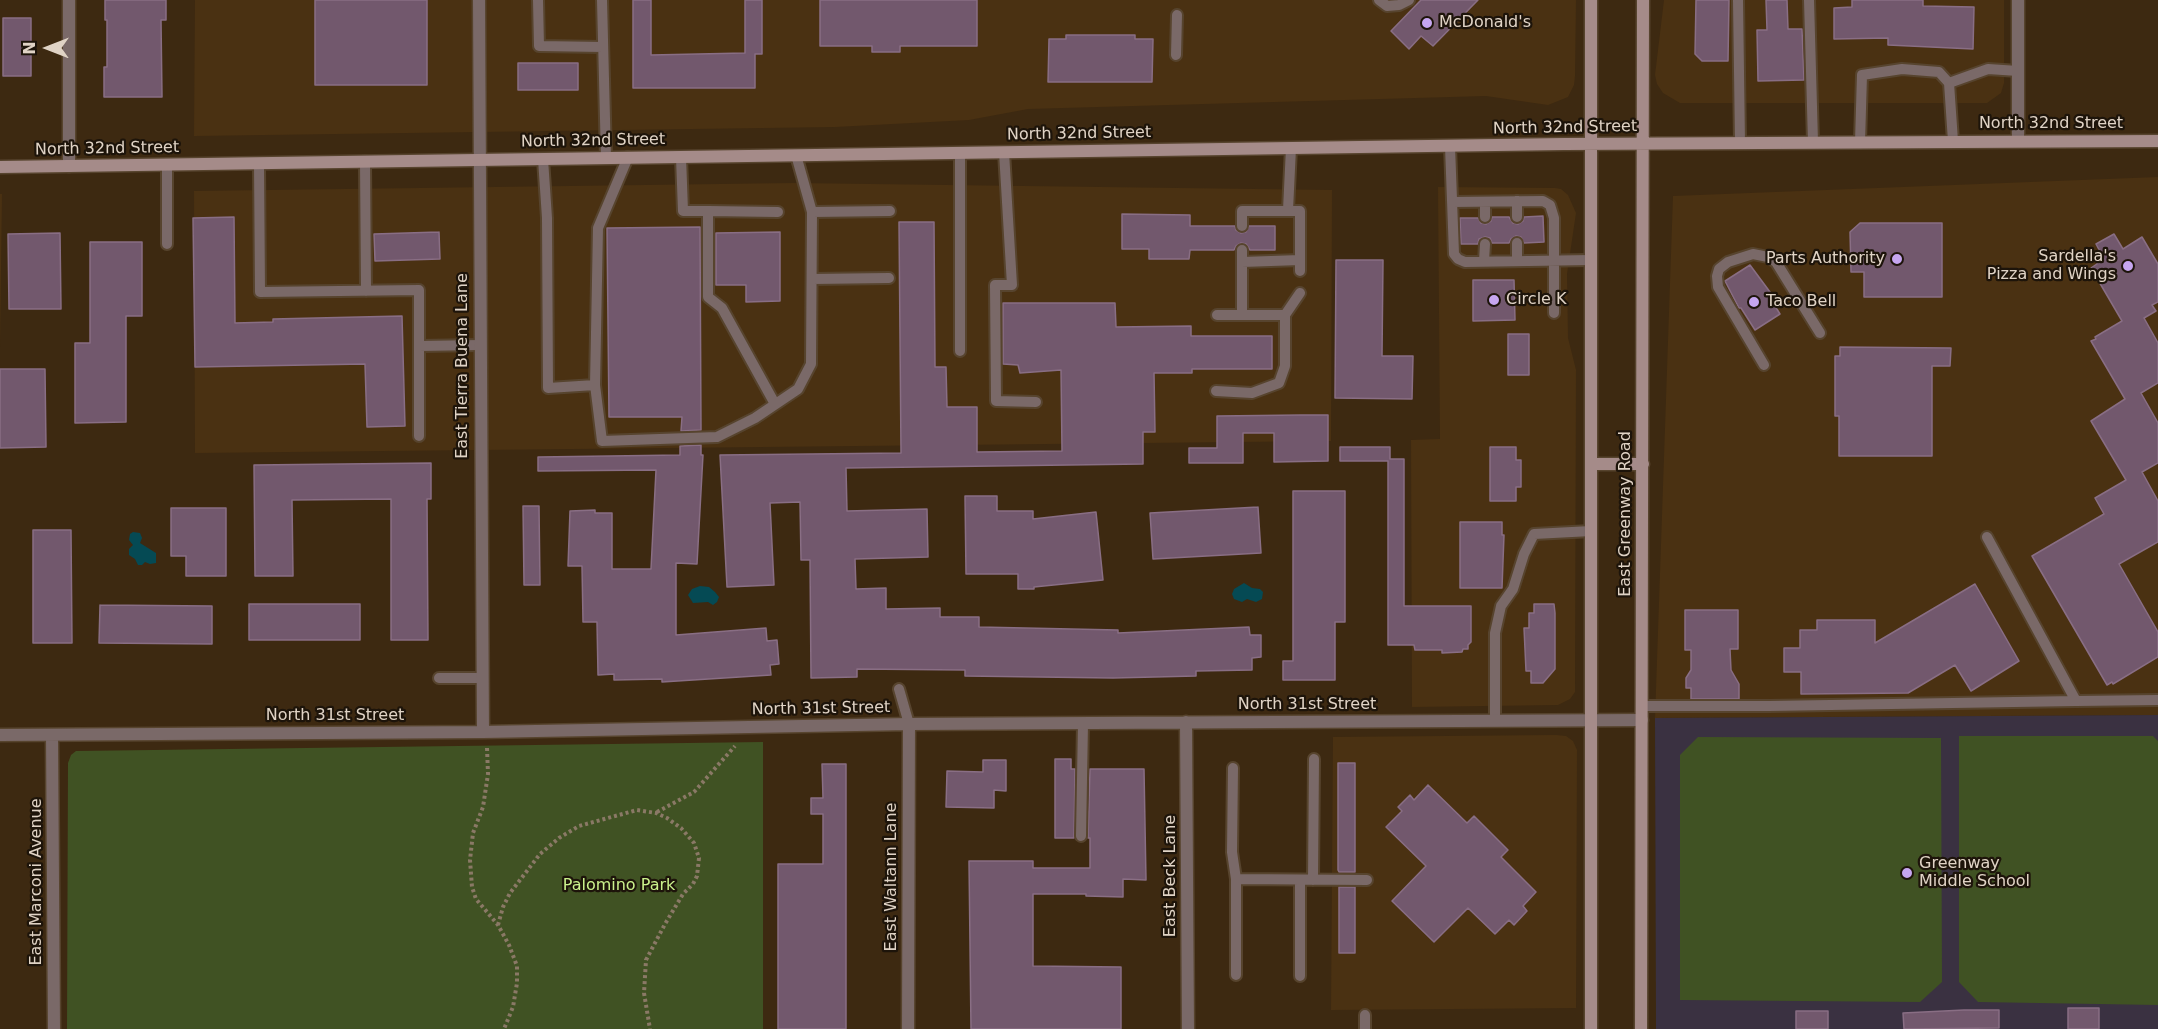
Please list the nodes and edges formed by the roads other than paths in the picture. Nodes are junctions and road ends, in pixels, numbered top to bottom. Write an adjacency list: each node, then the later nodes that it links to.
1 (69, 0): 38 (street)
2 (479, 0): 34 (street, East Tierra Buena Lane)
3 (538, 0): 13 (lane)
4 (602, 0): 13 (lane)
5 (1379, 0): 6 (lane)
6 (1409, 0)
7 (1591, 0): 24 (main road)
8 (1643, 0): 22 (main road, East Greenway Road)
9 (1738, 0): 23 (lane)
10 (1809, 0): 20 (lane)
11 (2018, 0): 15 (street)
12 (1177, 15): 14 (lane)
13 (603, 47): 32 (lane)
14 (1176, 56)
15 (2018, 71): 16 (lane); 18 (street)
16 (1949, 83): 17 (lane); 21 (lane)
17 (1953, 141): 18 (main road, North 32nd Street); 21 (main road, North 32nd Street)
18 (2018, 141): 19 (main road, North 32nd Street)
19 (2158, 141)
20 (1813, 142): 21 (main road, North 32nd Street); 23 (main road, North 32nd Street)
21 (1860, 142)
22 (1642, 143): 23 (main road, North 32nd Street); 24 (main road, North 32nd Street); 79 (main road, East Greenway Road)
23 (1740, 143)
24 (1591, 144): 25 (main road, North 32nd Street); 56 (main road)
25 (1450, 146): 26 (main road, North 32nd Street); 41 (lane)
26 (1291, 148): 27 (main road, North 32nd Street); 43 (lane)
27 (1004, 152): 28 (main road, North 32nd Street); 75 (lane)
28 (960, 153): 29 (main road, North 32nd Street); 71 (lane)
29 (796, 155): 31 (main road, North 32nd Street); 47 (lane)
30 (628, 157): 31 (main road, North 32nd Street); 32 (main road, North 32nd Street); 73 (lane)
31 (681, 157): 44 (lane)
32 (606, 158): 33 (main road, North 32nd Street)
33 (543, 159): 34 (main road, North 32nd Street); 73 (lane)
34 (479, 160): 35 (main road, North 32nd Street); 69 (street, East Tierra Buena Lane)
35 (364, 161): 36 (main road, North 32nd Street); 62 (lane)
36 (259, 163): 37 (main road, North 32nd Street); 62 (lane)
37 (167, 164): 38 (main road, North 32nd Street); 51 (lane)
38 (69, 166): 39 (main road, North 32nd Street)
39 (0, 167)
40 (1516, 201): 42 (lane); 49 (lane); 55 (lane)
41 (1452, 202): 42 (lane); 57 (lane)
42 (1485, 202): 48 (lane)
43 (1288, 210): 50 (lane); 59 (lane)
44 (708, 211): 46 (lane); 76 (lane)
45 (890, 211): 47 (lane)
46 (778, 212)
47 (812, 212): 61 (lane)
48 (1485, 217)
49 (1517, 217)
50 (1242, 226)
51 (167, 243)
52 (1517, 243): 58 (lane)
53 (1485, 244): 57 (lane)
54 (1242, 250): 59 (lane)
55 (1553, 260): 56 (lane); 58 (lane); 64 (lane)
56 (1591, 260): 78 (main road)
57 (1484, 261): 58 (lane)
58 (1517, 261)
59 (1242, 262): 66 (lane)
60 (889, 278): 61 (lane)
61 (812, 279): 76 (lane)
62 (366, 291): 70 (lane)
63 (1300, 293): 67 (lane)
64 (1554, 313)
65 (1217, 315): 66 (lane)
66 (1242, 315): 67 (lane)
67 (1284, 315): 74 (lane)
68 (1820, 333): 72 (lane)
69 (480, 345): 70 (lane); 83 (street, East Tierra Buena Lane)
70 (419, 346): 77 (lane)
71 (960, 351)
72 (1764, 365)
73 (595, 385): 76 (lane)
74 (1216, 391)
75 (1036, 402)
76 (775, 404)
77 (419, 436)
78 (1591, 464): 79 (main road); 80 (main road)
79 (1642, 464): 87 (main road, East Greenway Road)
80 (1591, 531): 88 (lane); 89 (main road)
81 (1987, 537): 86 (lane)
82 (439, 678): 83 (lane)
83 (482, 678): 94 (street, East Tierra Buena Lane)
84 (899, 689): 93 (lane)
85 (2158, 700): 86 (lane)
86 (2076, 701): 87 (lane)
87 (1642, 706): 90 (main road, East Greenway Road)
88 (1496, 720): 89 (street, North 31st Street); 91 (street, North 31st Street)
89 (1592, 720): 90 (street, North 31st Street); 111 (main road)
90 (1642, 720): 112 (main road, East Greenway Road)
91 (1186, 722): 92 (street, North 31st Street); 109 (street, East Beck Lane)
92 (1083, 723): 93 (street, North 31st Street); 99 (lane)
93 (909, 724): 94 (street, North 31st Street); 108 (street, East Waltann Lane)
94 (483, 732): 96 (street, North 31st Street)
95 (0, 735): 96 (street, North 31st Street)
96 (52, 735): 107 (street, East Marconi Avenue)
97 (1314, 759): 102 (lane)
98 (1233, 768): 100 (lane)
99 (1082, 836)
100 (1236, 879): 101 (lane); 104 (lane)
101 (1300, 880): 102 (lane); 105 (lane)
102 (1313, 880): 103 (lane)
103 (1367, 880)
104 (1236, 975)
105 (1300, 976)
106 (1365, 1015): 110 (lane)
107 (54, 1029)
108 (908, 1029)
109 (1188, 1029)
110 (1365, 1029)
111 (1591, 1029)
112 (1641, 1029)

